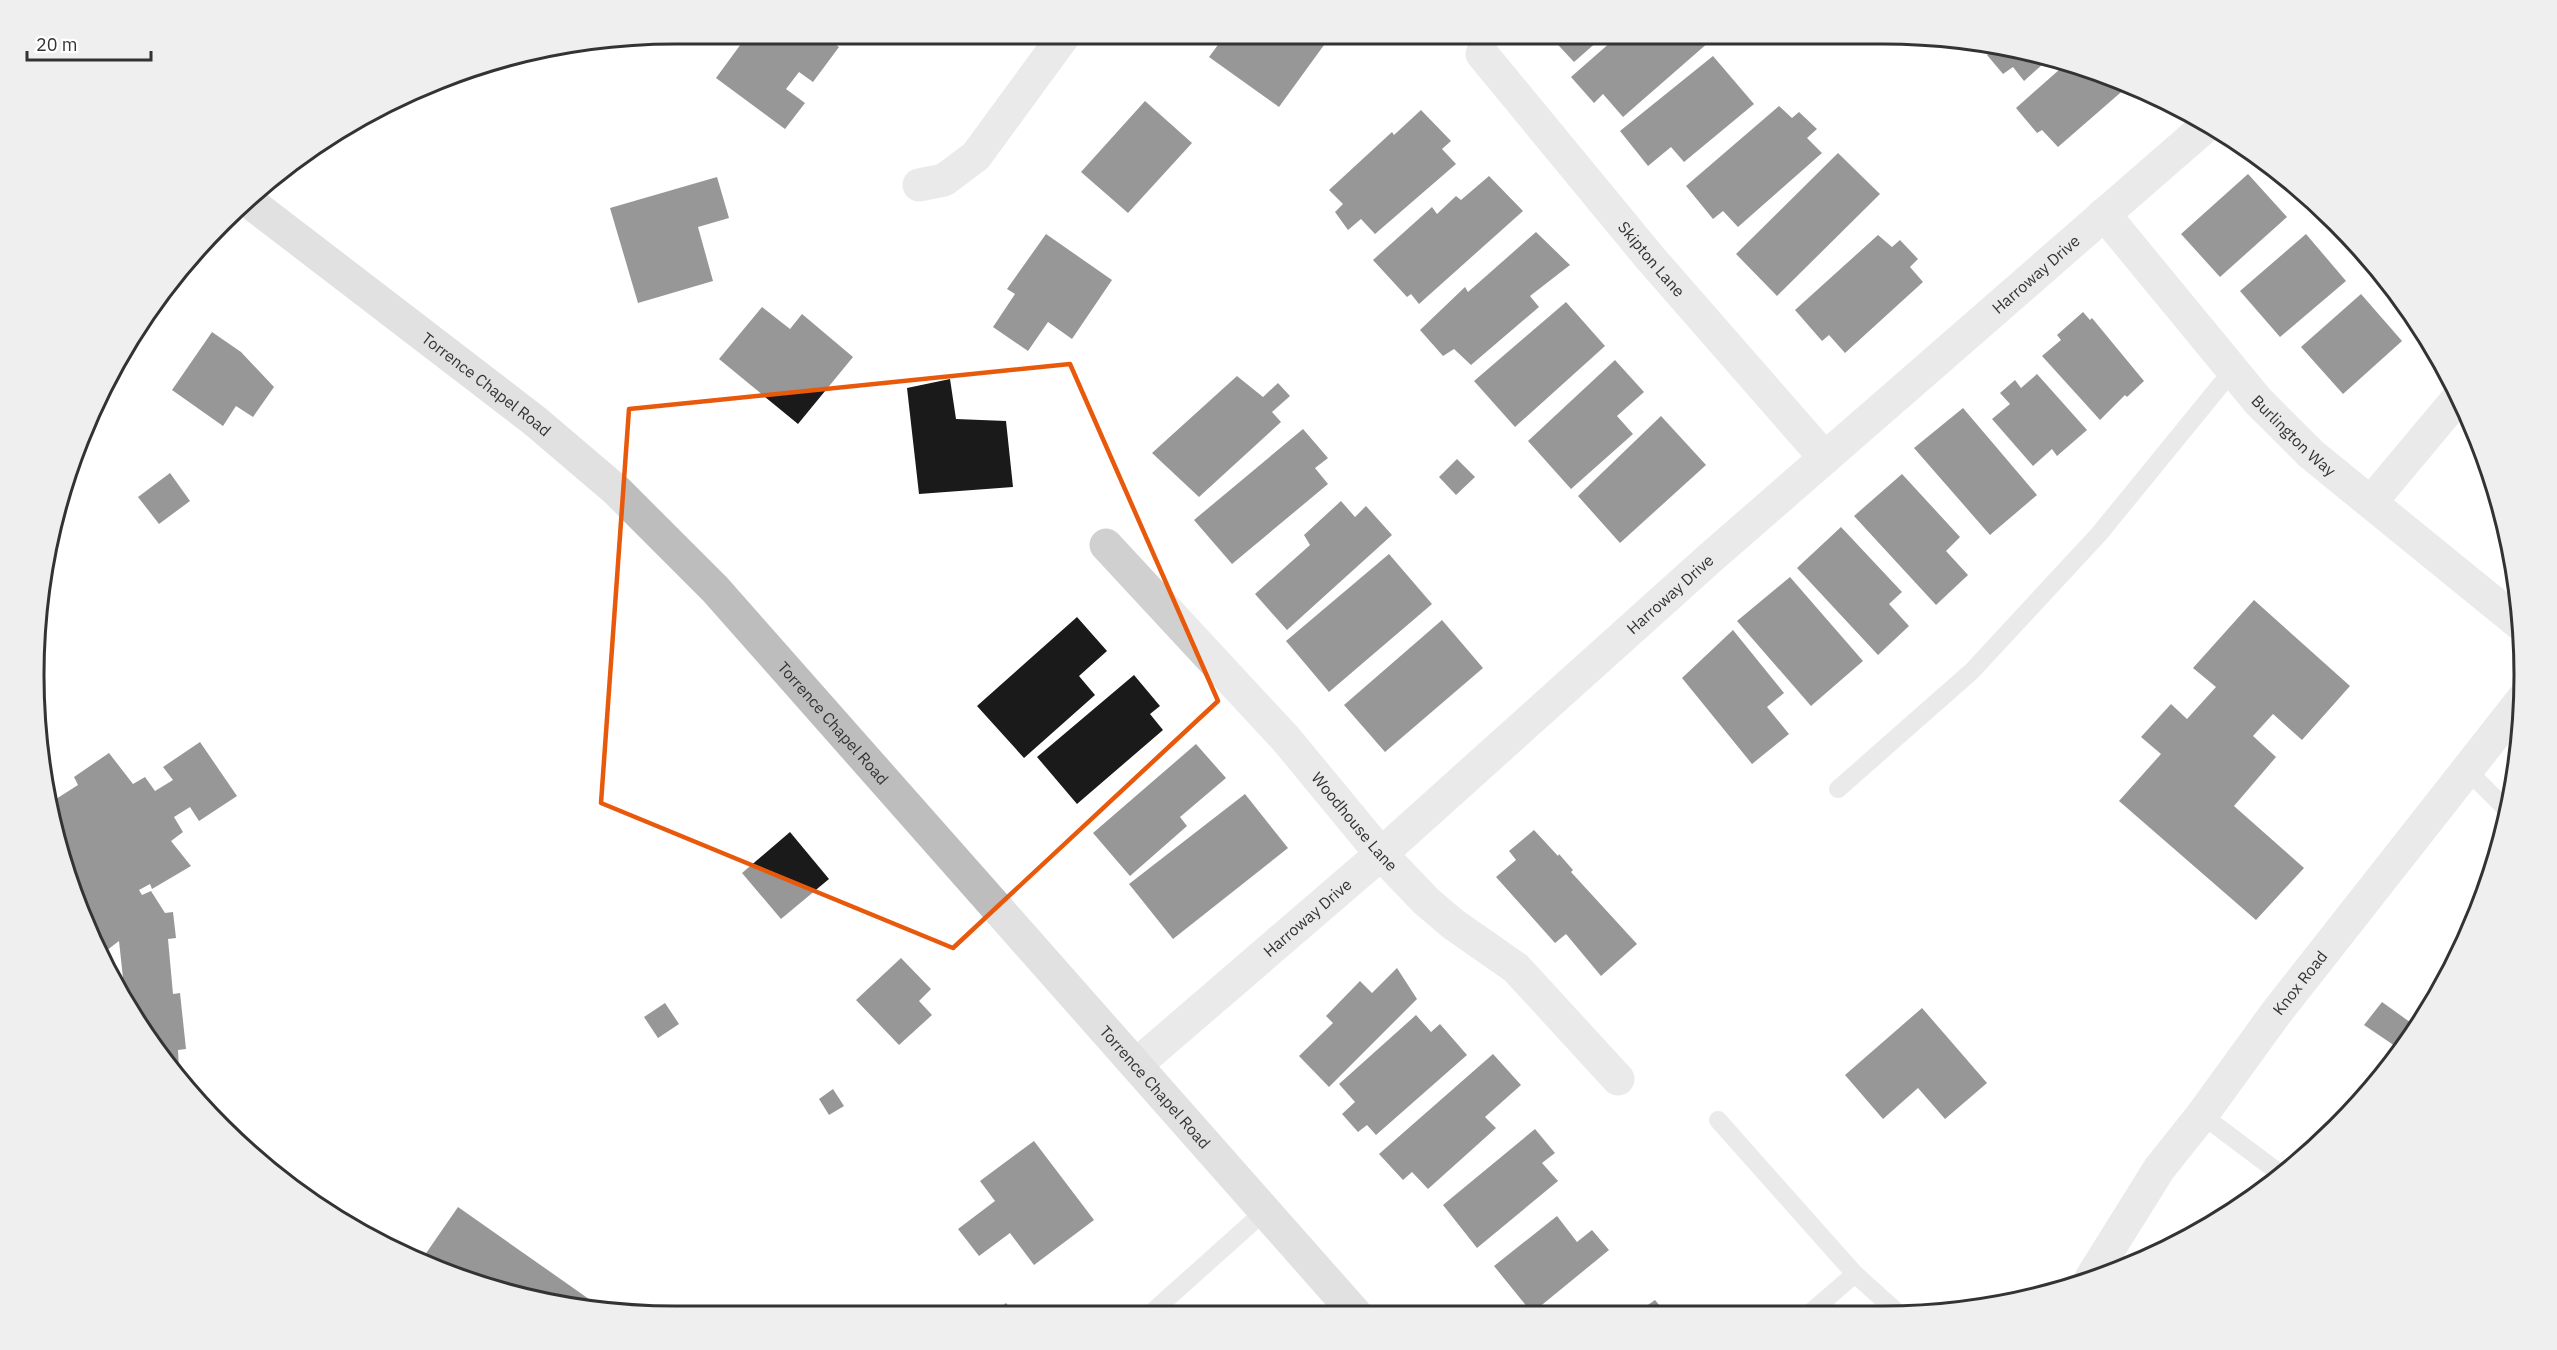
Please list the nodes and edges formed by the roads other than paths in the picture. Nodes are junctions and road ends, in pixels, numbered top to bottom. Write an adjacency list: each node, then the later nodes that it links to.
1 (1058, 44): 4 (street)
2 (1482, 54): 9 (street, Skipton Lane)
3 (2201, 130): 6 (street, Harroway Drive)
4 (919, 185)
5 (253, 205): 18 (street, Torrence Chapel Road)
6 (2104, 214): 7 (street, Burlington Way); 9 (street, Harroway Drive)
7 (2232, 370): 10 (street, Burlington Way); 15 (lane)
8 (2452, 405): 10 (street)
9 (1825, 458): 17 (street, Harroway Drive)
10 (2371, 502): 12 (street, Burlington Way)
11 (1106, 545): 17 (street, Woodhouse Lane)
12 (2510, 616)
13 (2512, 713): 14 (street, Knox Road)
14 (2467, 770): 16 (lane); 20 (street, Knox Road)
15 (1838, 789)
16 (2500, 803)
17 (1381, 854): 18 (street, Harroway Drive); 19 (street, Woodhouse Lane)
18 (1136, 1065): 23 (street, Torrence Chapel Road)
19 (1618, 1079)
20 (2202, 1115): 22 (lane); 24 (street, Knox Road)
21 (1718, 1119): 25 (lane)
22 (2274, 1169)
23 (1265, 1211): 26 (lane); 27 (street, Torrence Chapel Road)
24 (2097, 1268)
25 (1855, 1275): 28 (lane); 29 (lane)
26 (1159, 1306)
27 (1349, 1306)
28 (1818, 1306)
29 (1890, 1306)

